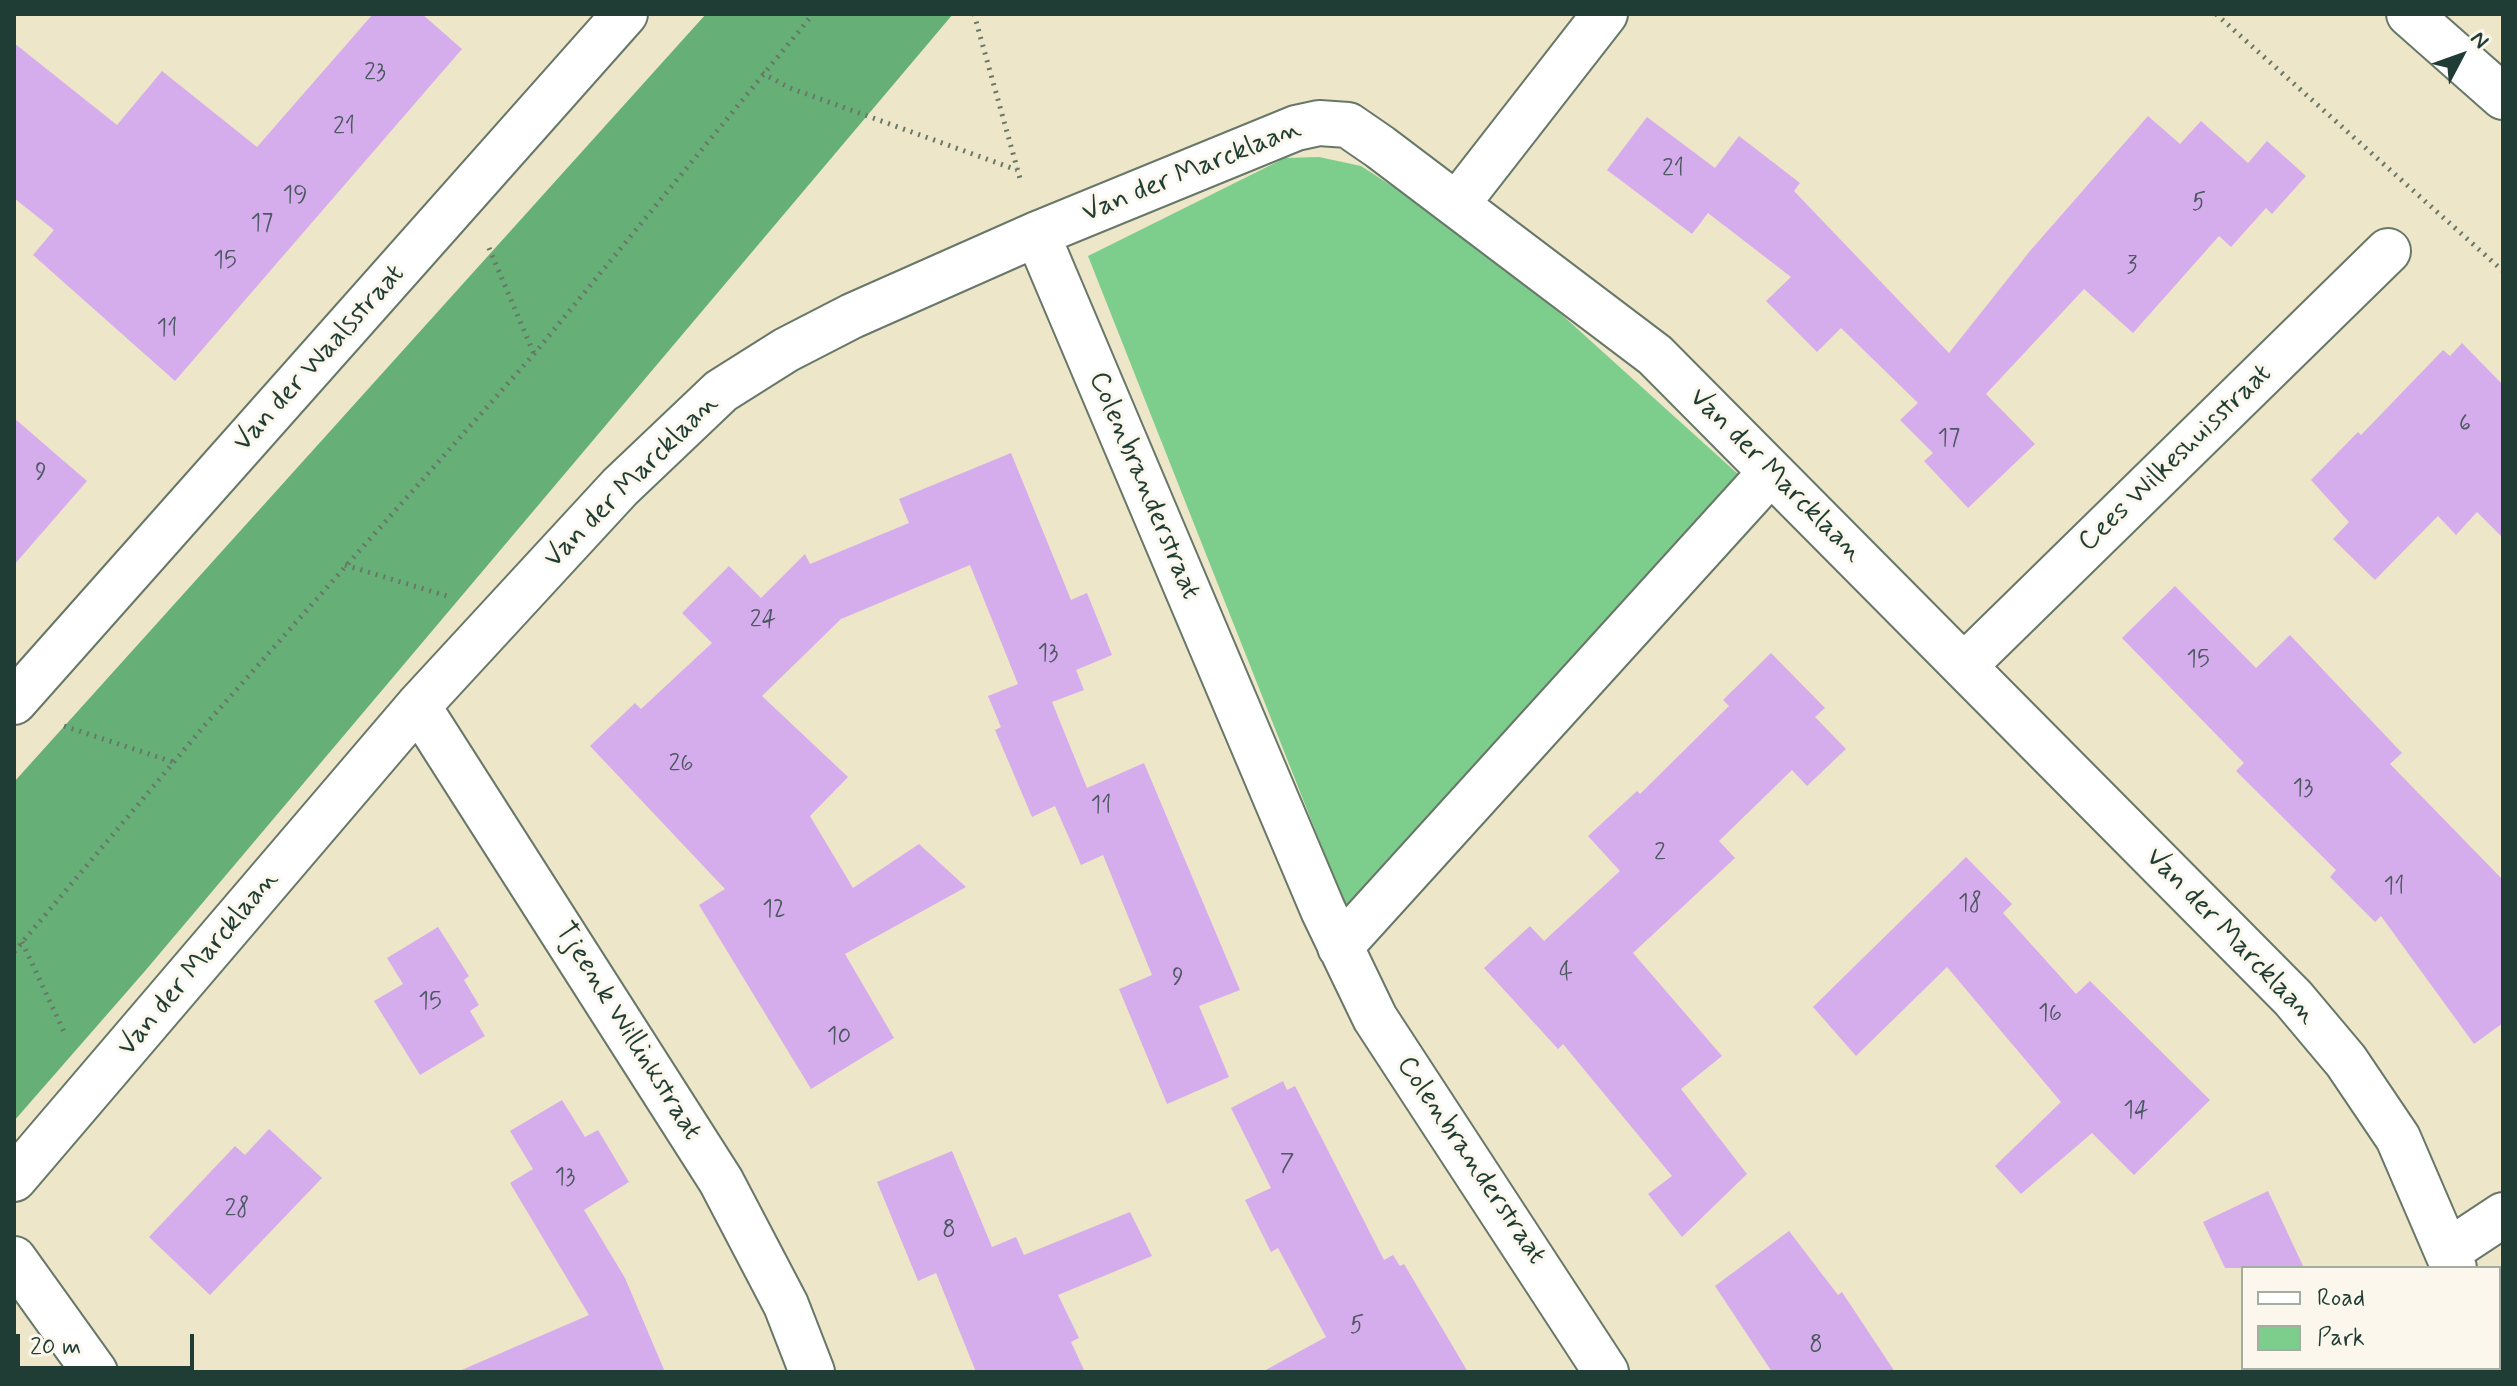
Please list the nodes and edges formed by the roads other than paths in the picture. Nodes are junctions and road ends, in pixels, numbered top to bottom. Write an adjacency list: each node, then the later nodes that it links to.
1 (625, 14): 10 (street, Van der Waalsstraat)
2 (1605, 14): 5 (street)
3 (2409, 14): 4 (street)
4 (2503, 97)
5 (1457, 204): 6 (street, Van der Marcklaan); 8 (street, Van der Marcklaan)
6 (1037, 234): 11 (street, Van der Marcklaan); 12 (street, Colenbranderstraat)
7 (2388, 251): 9 (street, Cees Wilkeshuisstraat)
8 (1771, 472): 9 (street, Van der Marcklaan); 12 (street)
9 (1964, 666): 16 (street, Van der Marcklaan)
10 (14, 702)
11 (418, 706): 13 (street, Van der Marcklaan); 18 (street, Tjeenk Willinkstraat)
12 (1340, 947): 19 (street, Colenbranderstraat)
13 (14, 1179)
14 (2503, 1215): 16 (street)
15 (14, 1259): 17 (street)
16 (2450, 1260)
17 (95, 1372)
18 (812, 1372)
19 (1606, 1372)

